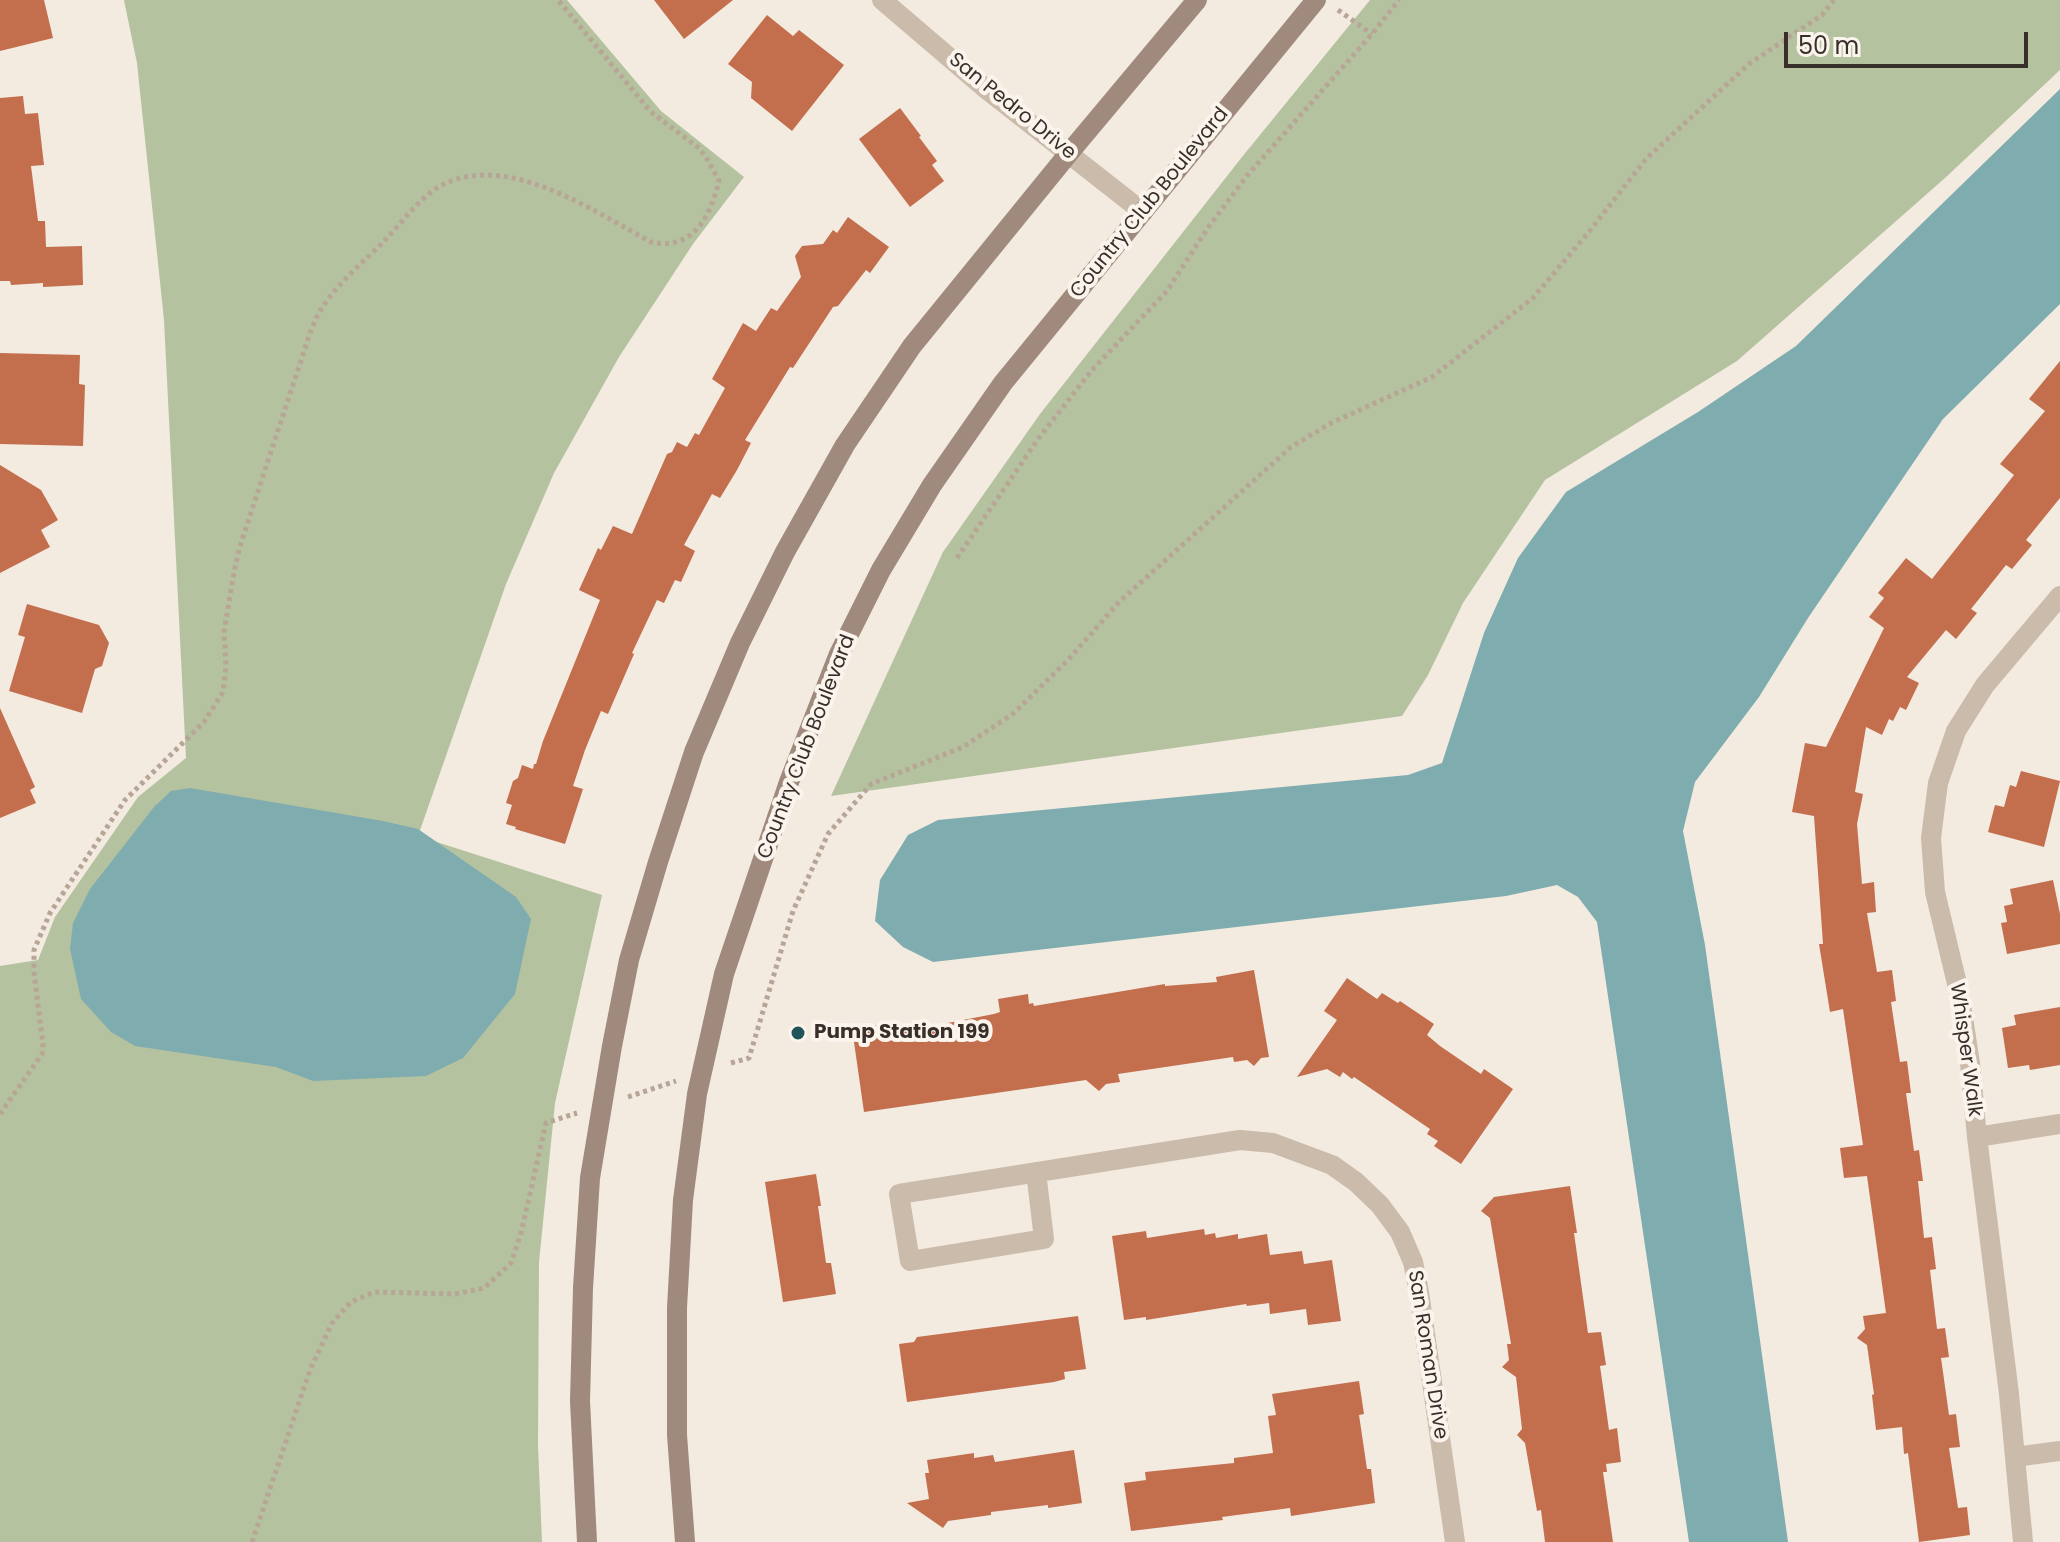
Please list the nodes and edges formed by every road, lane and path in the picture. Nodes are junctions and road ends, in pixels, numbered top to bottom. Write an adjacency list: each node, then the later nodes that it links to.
1 (558, 0): 15 (path)
2 (882, 0): 9 (street, San Pedro Drive)
3 (1197, 0): 9 (street)
4 (1316, 0): 10 (street, Country Club Boulevard)
5 (1399, 0): 8 (path)
6 (1834, 0): 13 (path)
7 (1336, 9): 8 (path)
8 (1372, 34): 11 (path)
9 (1069, 153): 10 (street, San Pedro Drive); 14 (street)
10 (1143, 212): 13 (street, Country Club Boulevard)
11 (957, 558)
12 (2060, 596): 17 (street, Whisper Walk)
13 (702, 1073): 14 (path); 23 (street, Country Club Boulevard)
14 (602, 1105): 21 (path); 22 (street)
15 (0, 1114)
16 (2060, 1124): 17 (street)
17 (1977, 1137): 20 (street, Whisper Walk)
18 (1036, 1172): 18 (street, San Roman Drive); 24 (street, San Roman Drive)
19 (2060, 1451): 20 (street)
20 (2015, 1457): 25 (street, Whisper Walk)
21 (252, 1542)
22 (587, 1542)
23 (685, 1542)
24 (1455, 1542)
25 (2023, 1542)

